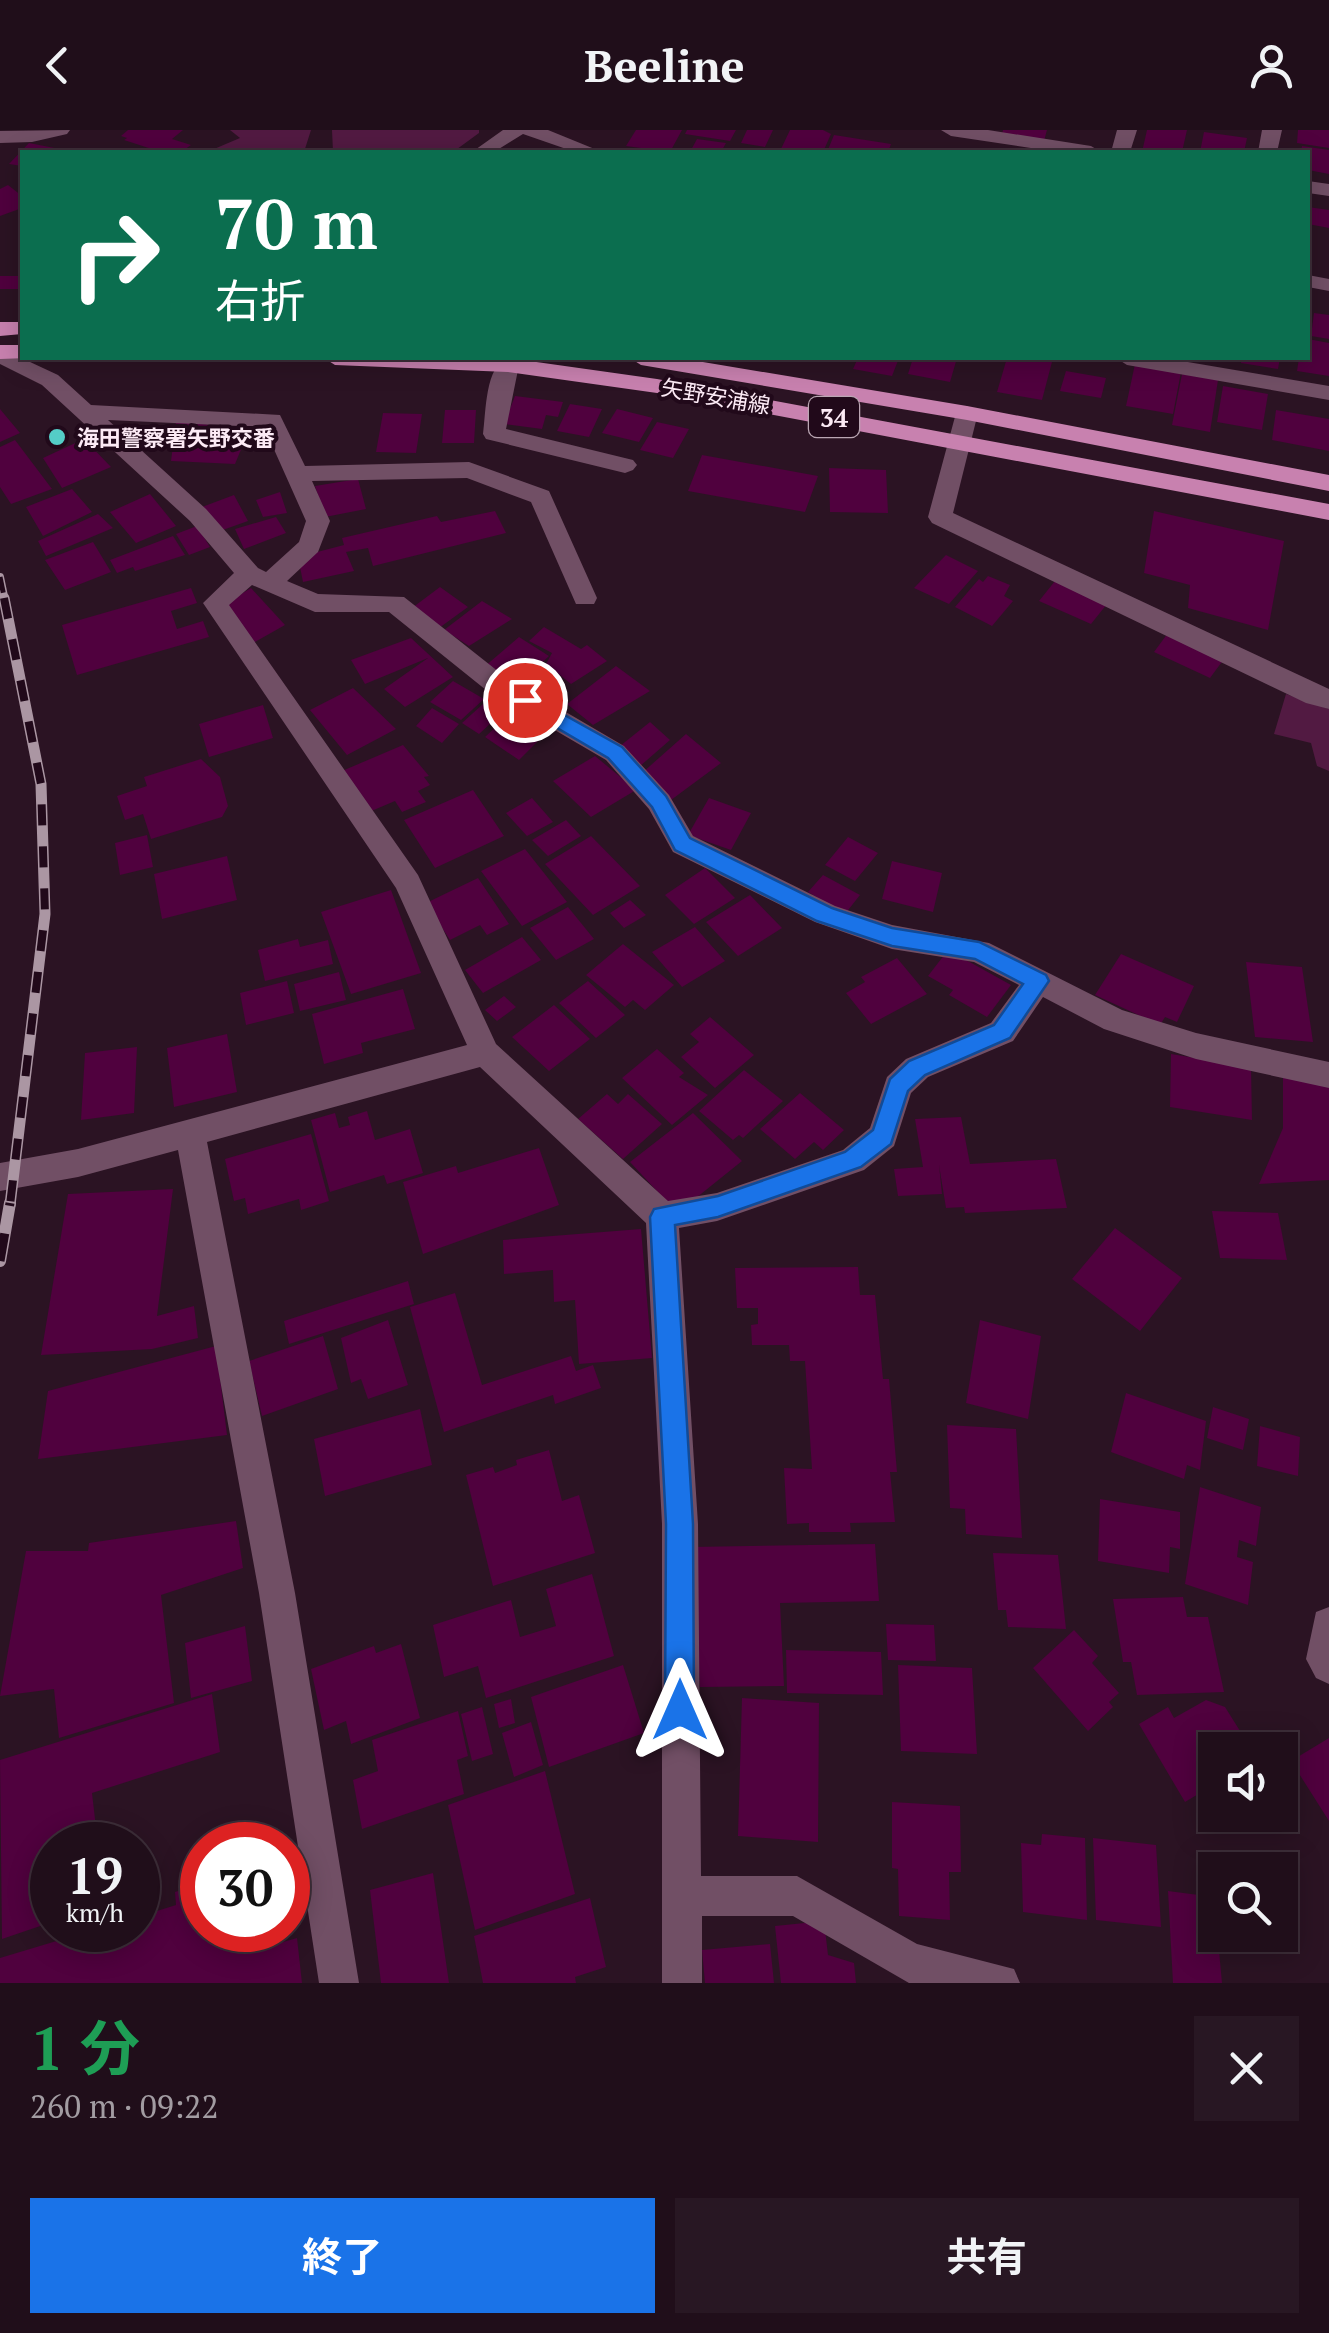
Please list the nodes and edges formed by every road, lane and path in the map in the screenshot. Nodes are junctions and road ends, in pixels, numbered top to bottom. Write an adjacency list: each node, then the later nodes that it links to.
1 (60, 130): 5 (street)
2 (516, 130): 7 (street)
3 (530, 130): 8 (street)
4 (950, 130): 6 (street)
5 (0, 137)
6 (976, 139): 9 (street)
7 (485, 150)
8 (586, 150)
9 (1074, 150)
10 (0, 354): 16 (street)
11 (450, 360): 14 (main road, 矢野安浦線 / 34)
12 (653, 360): 17 (main road, 矢野安浦線 / 34)
13 (1139, 360): 15 (street)
14 (508, 366): 18 (main road, 矢野安浦線 / 34); 19 (street)
15 (1329, 393)
16 (83, 412): 20 (street); 23 (street)
17 (968, 414): 18 (street); 21 (main road, 矢野安浦線 / 34)
18 (960, 442): 22 (main road, 矢野安浦線 / 34); 25 (street)
19 (624, 465)
20 (296, 474): 23 (street); 24 (street)
21 (1329, 483)
22 (1329, 512)
23 (259, 578): 26 (street); 27 (street)
24 (585, 598)
25 (1329, 698)
26 (1038, 981): 28 (street); 31 (street)
27 (485, 1053): 29 (street); 31 (street)
28 (1329, 1076)
29 (190, 1132): 30 (street); 35 (street)
30 (0, 1178)
31 (662, 1217): 34 (street)
32 (1329, 1625): 33 (street)
33 (1329, 1665)
34 (680, 1896): 36 (street); 37 (street)
35 (339, 1983)
36 (682, 1983)
37 (1000, 1983)

